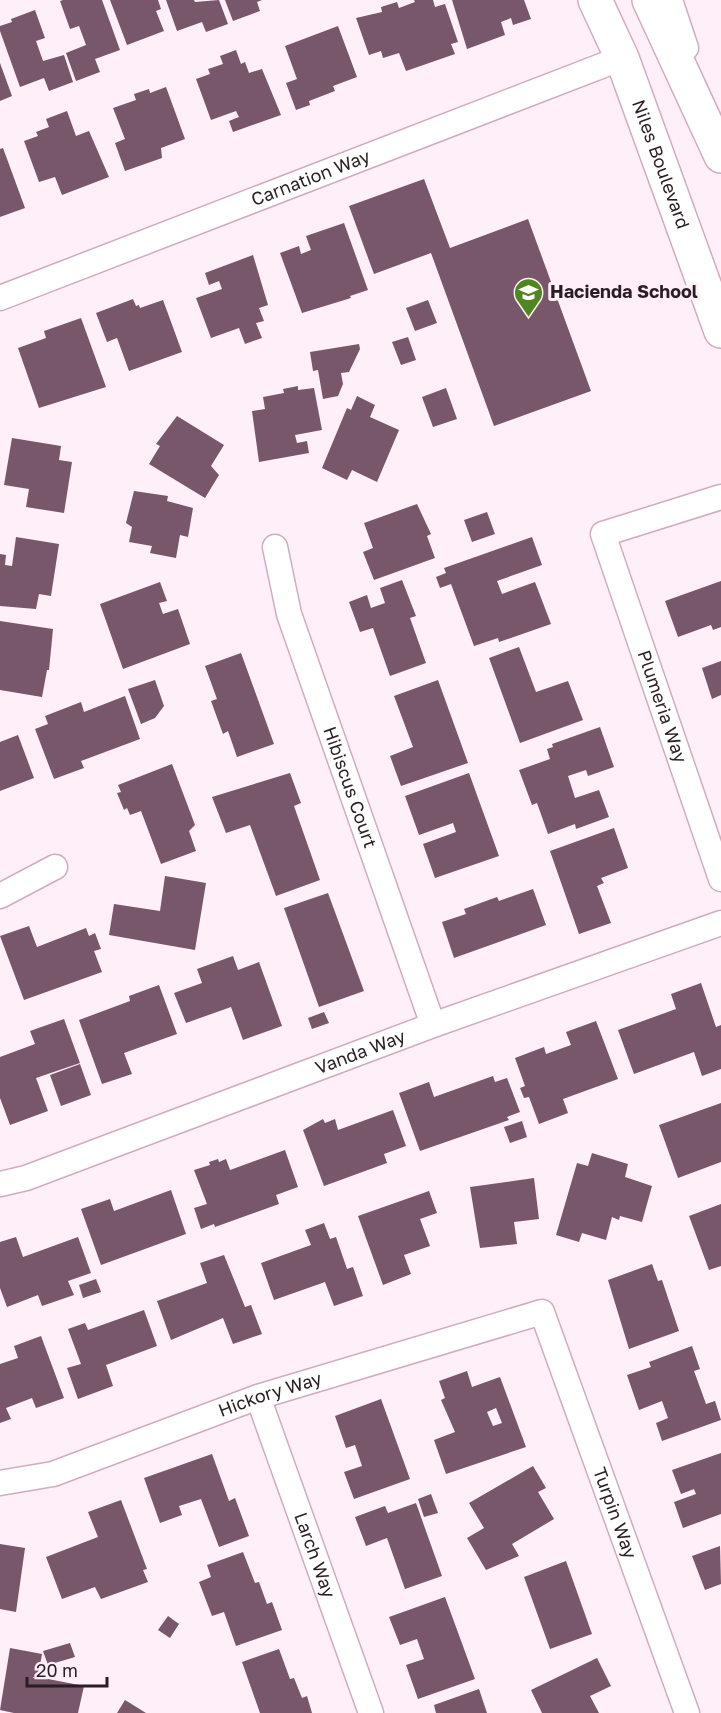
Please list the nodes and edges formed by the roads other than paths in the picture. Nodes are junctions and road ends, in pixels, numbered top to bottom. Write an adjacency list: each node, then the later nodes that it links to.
1 (595, 0): 4 (main road, Niles Boulevard)
2 (648, 0): 5 (main road)
3 (670, 0): 5 (street)
4 (621, 58): 6 (street, Carnation Way); 7 (main road, Niles Boulevard)
5 (719, 151)
6 (0, 298)
7 (721, 331)
8 (721, 497): 11 (street, Plumeria Way)
9 (275, 547): 14 (street, Hibiscus Court)
10 (56, 867): 12 (street)
11 (721, 879)
12 (0, 896)
13 (721, 923): 14 (street, Vanda Way)
14 (432, 1025): 15 (street, Vanda Way)
15 (0, 1184)
16 (542, 1312): 17 (street, Hickory Way); 20 (street, Turpin Way)
17 (258, 1397): 18 (street, Hickory Way); 19 (street, Larch Way)
18 (0, 1483)
19 (371, 1713)
20 (687, 1713)

